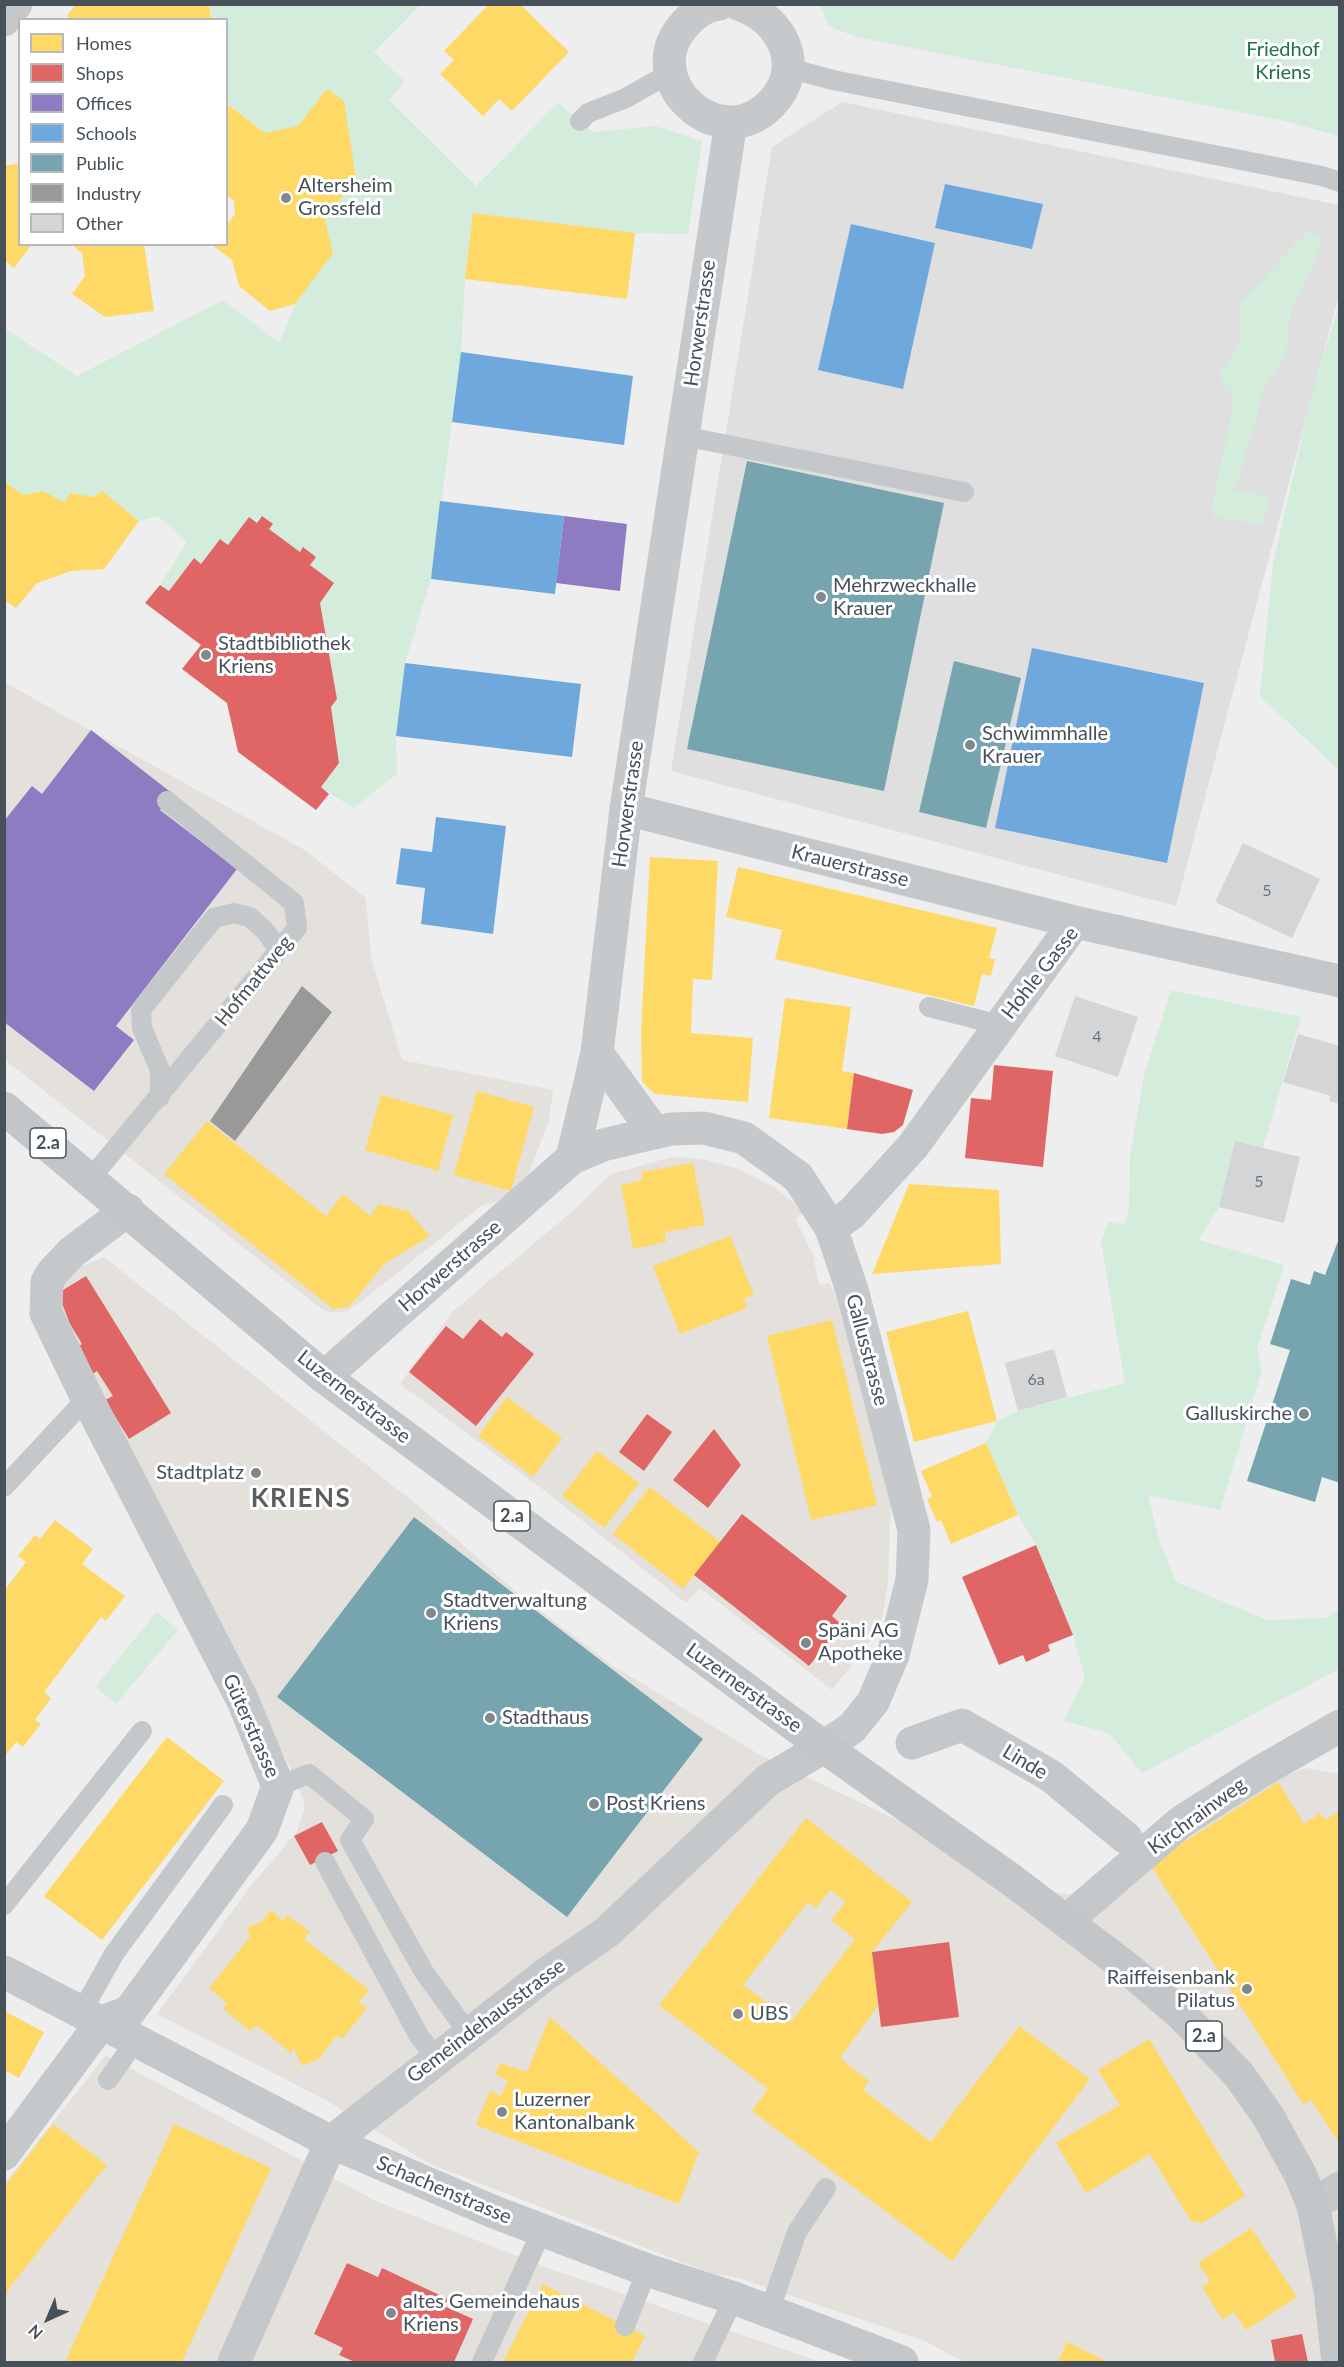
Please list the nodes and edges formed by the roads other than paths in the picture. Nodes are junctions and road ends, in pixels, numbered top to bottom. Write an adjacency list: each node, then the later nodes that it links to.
1 (16, 4): 4 (street)
2 (752, 6): 5 (street)
3 (697, 8): 6 (street)
4 (4, 20)
5 (788, 68): 8 (street); 9 (lane)
6 (670, 72): 7 (lane); 8 (street)
7 (579, 121)
8 (731, 122): 10 (street, Horwerstrasse)
9 (1340, 182)
10 (683, 436): 11 (lane); 13 (street, Horwerstrasse)
11 (964, 492)
12 (167, 801): 15 (lane, Hofmattweg)
13 (626, 809): 14 (street, Krauerstrasse); 19 (street, Horwerstrasse)
14 (1075, 922): 16 (street, Hohle Gasse); 18 (street, Hohle Gasse)
15 (279, 950): 20 (lane, Hofmattweg); 20 (lane)
16 (1340, 981)
17 (929, 1007): 18 (lane)
18 (1000, 1025): 26 (street, Hohle Gasse)
19 (597, 1053): 22 (street); 23 (street, Horwerstrasse)
20 (159, 1097): 24 (lane, Hofmattweg)
21 (4, 1108): 24 (main road, Luzernerstrasse / 2.a)
22 (655, 1133): 23 (street, Gallusstrasse); 26 (street, Gallusstrasse)
23 (572, 1158): 27 (street, Horwerstrasse)
24 (91, 1178): 25 (main road, Luzernerstrasse / 2.a)
25 (128, 1210): 27 (main road, Luzernerstrasse / 2.a); 28 (street, Güterstrasse)
26 (831, 1228): 33 (street, Gallusstrasse)
27 (324, 1377): 33 (main road, Luzernerstrasse / 2.a)
28 (87, 1398): 29 (lane); 34 (street, Güterstrasse)
29 (4, 1486)
30 (1340, 1726): 39 (street, Kirchrainweg)
31 (142, 1731): 38 (lane)
32 (912, 1743): 36 (street, Linde)
33 (824, 1747): 39 (main road, Luzernerstrasse / 2.a); 42 (street, Gemeindehausstrasse)
34 (278, 1786): 41 (street, Güterstrasse); 42 (lane)
35 (224, 1805): 41 (lane)
36 (1126, 1838)
37 (325, 1862): 44 (lane)
38 (4, 1905)
39 (1066, 1921): 49 (main road, Luzernerstrasse / 2.a)
40 (4, 1972): 41 (street, Schachenstrasse)
41 (92, 2017): 43 (street, Schachenstrasse); 47 (street)
42 (469, 2034): 44 (street, Gemeindehausstrasse)
43 (136, 2040): 45 (lane); 46 (street, Schachenstrasse)
44 (437, 2059): 46 (street, Gemeindehausstrasse)
45 (108, 2080)
46 (331, 2142): 50 (street, Schachenstrasse); 57 (street, Gemeindehausstrasse)
47 (4, 2154)
48 (826, 2188): 54 (lane)
49 (1326, 2197): 52 (main road, Luzernerstrasse / 2.a)
50 (542, 2230): 51 (street, Schachenstrasse); 58 (lane)
51 (647, 2270): 53 (street, Schachenstrasse); 55 (lane)
52 (1335, 2290): 60 (main road, Luzernerstrasse / 2.a)
53 (734, 2298): 54 (street, Schachenstrasse); 59 (lane)
54 (769, 2312): 56 (street, Schachenstrasse)
55 (625, 2326)
56 (893, 2361)
57 (234, 2362)
58 (482, 2362)
59 (703, 2362)
60 (1338, 2362)

